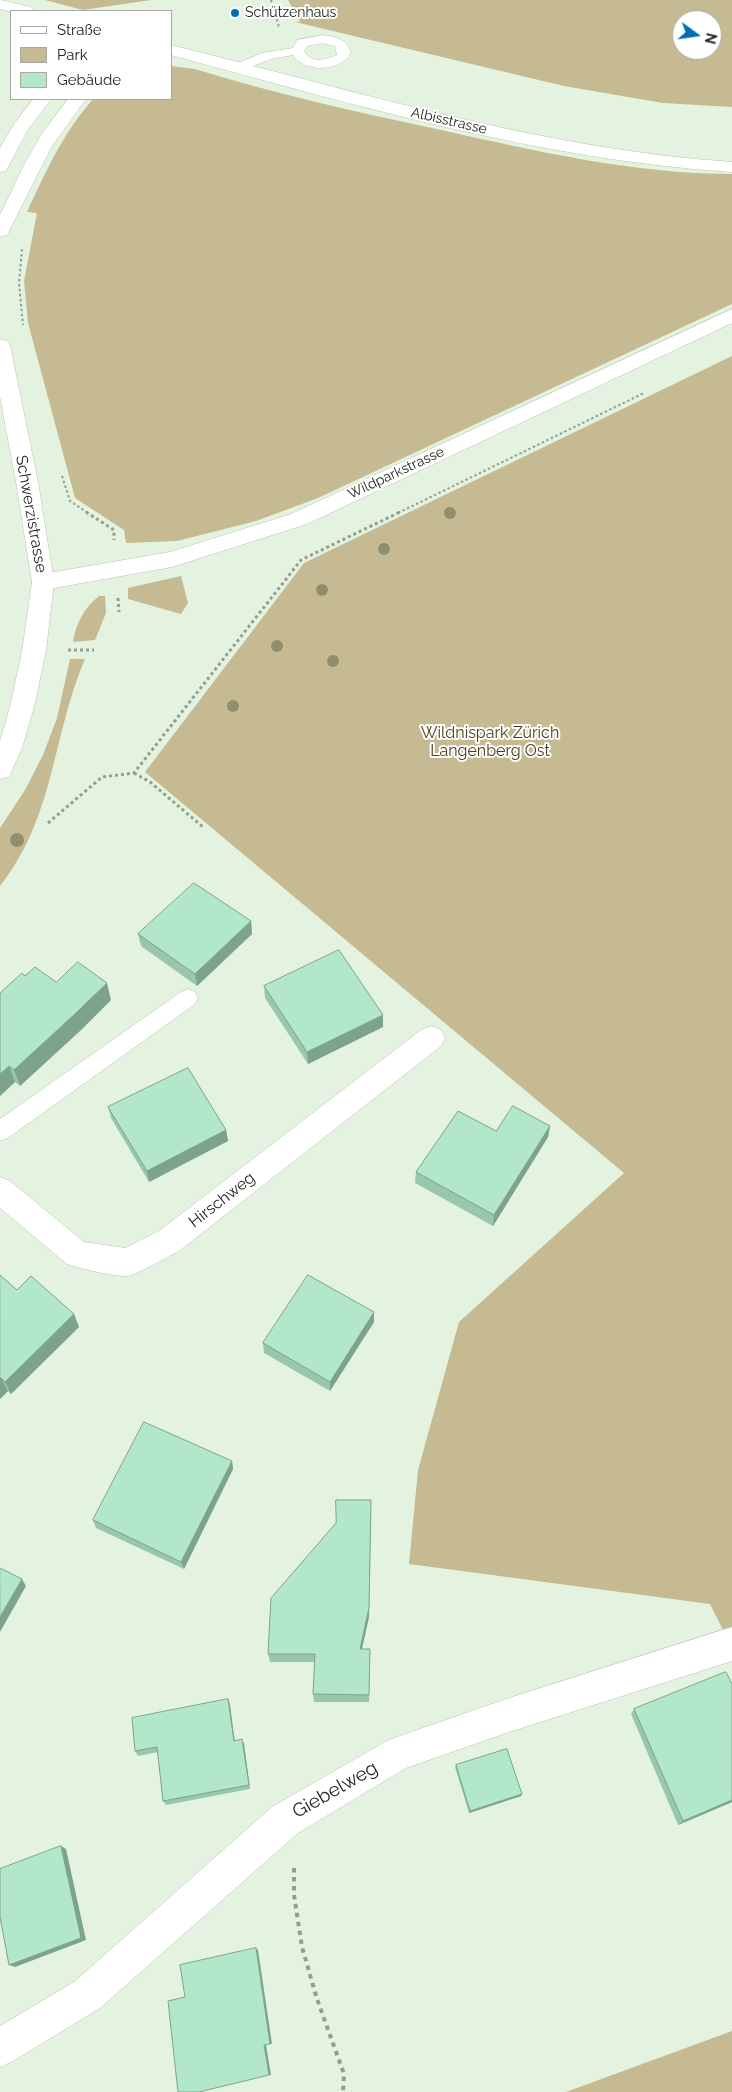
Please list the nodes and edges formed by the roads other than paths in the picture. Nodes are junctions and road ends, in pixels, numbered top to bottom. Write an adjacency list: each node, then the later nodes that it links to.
1 (0, 4): 2 (main road)
2 (21, 10)
3 (172, 50): 5 (main road, Albisstrasse)
4 (297, 51): 5 (lane)
5 (238, 68): 8 (main road, Albisstrasse)
6 (41, 100): 9 (main road)
7 (76, 100): 10 (main road)
8 (732, 166)
9 (0, 168): 10 (main road)
10 (30, 172): 11 (main road)
11 (5, 224)
12 (732, 315): 14 (main road, Wildparkstrasse)
13 (0, 345): 14 (main road, Schwerzistrasse)
14 (43, 582): 15 (main road, Schwerzistrasse)
15 (0, 770)
16 (188, 998): 18 (lane)
17 (431, 1038): 19 (main road, Hirschweg)
18 (0, 1130)
19 (0, 1190)
20 (732, 1644): 21 (main road, Giebelweg)
21 (0, 2048)

